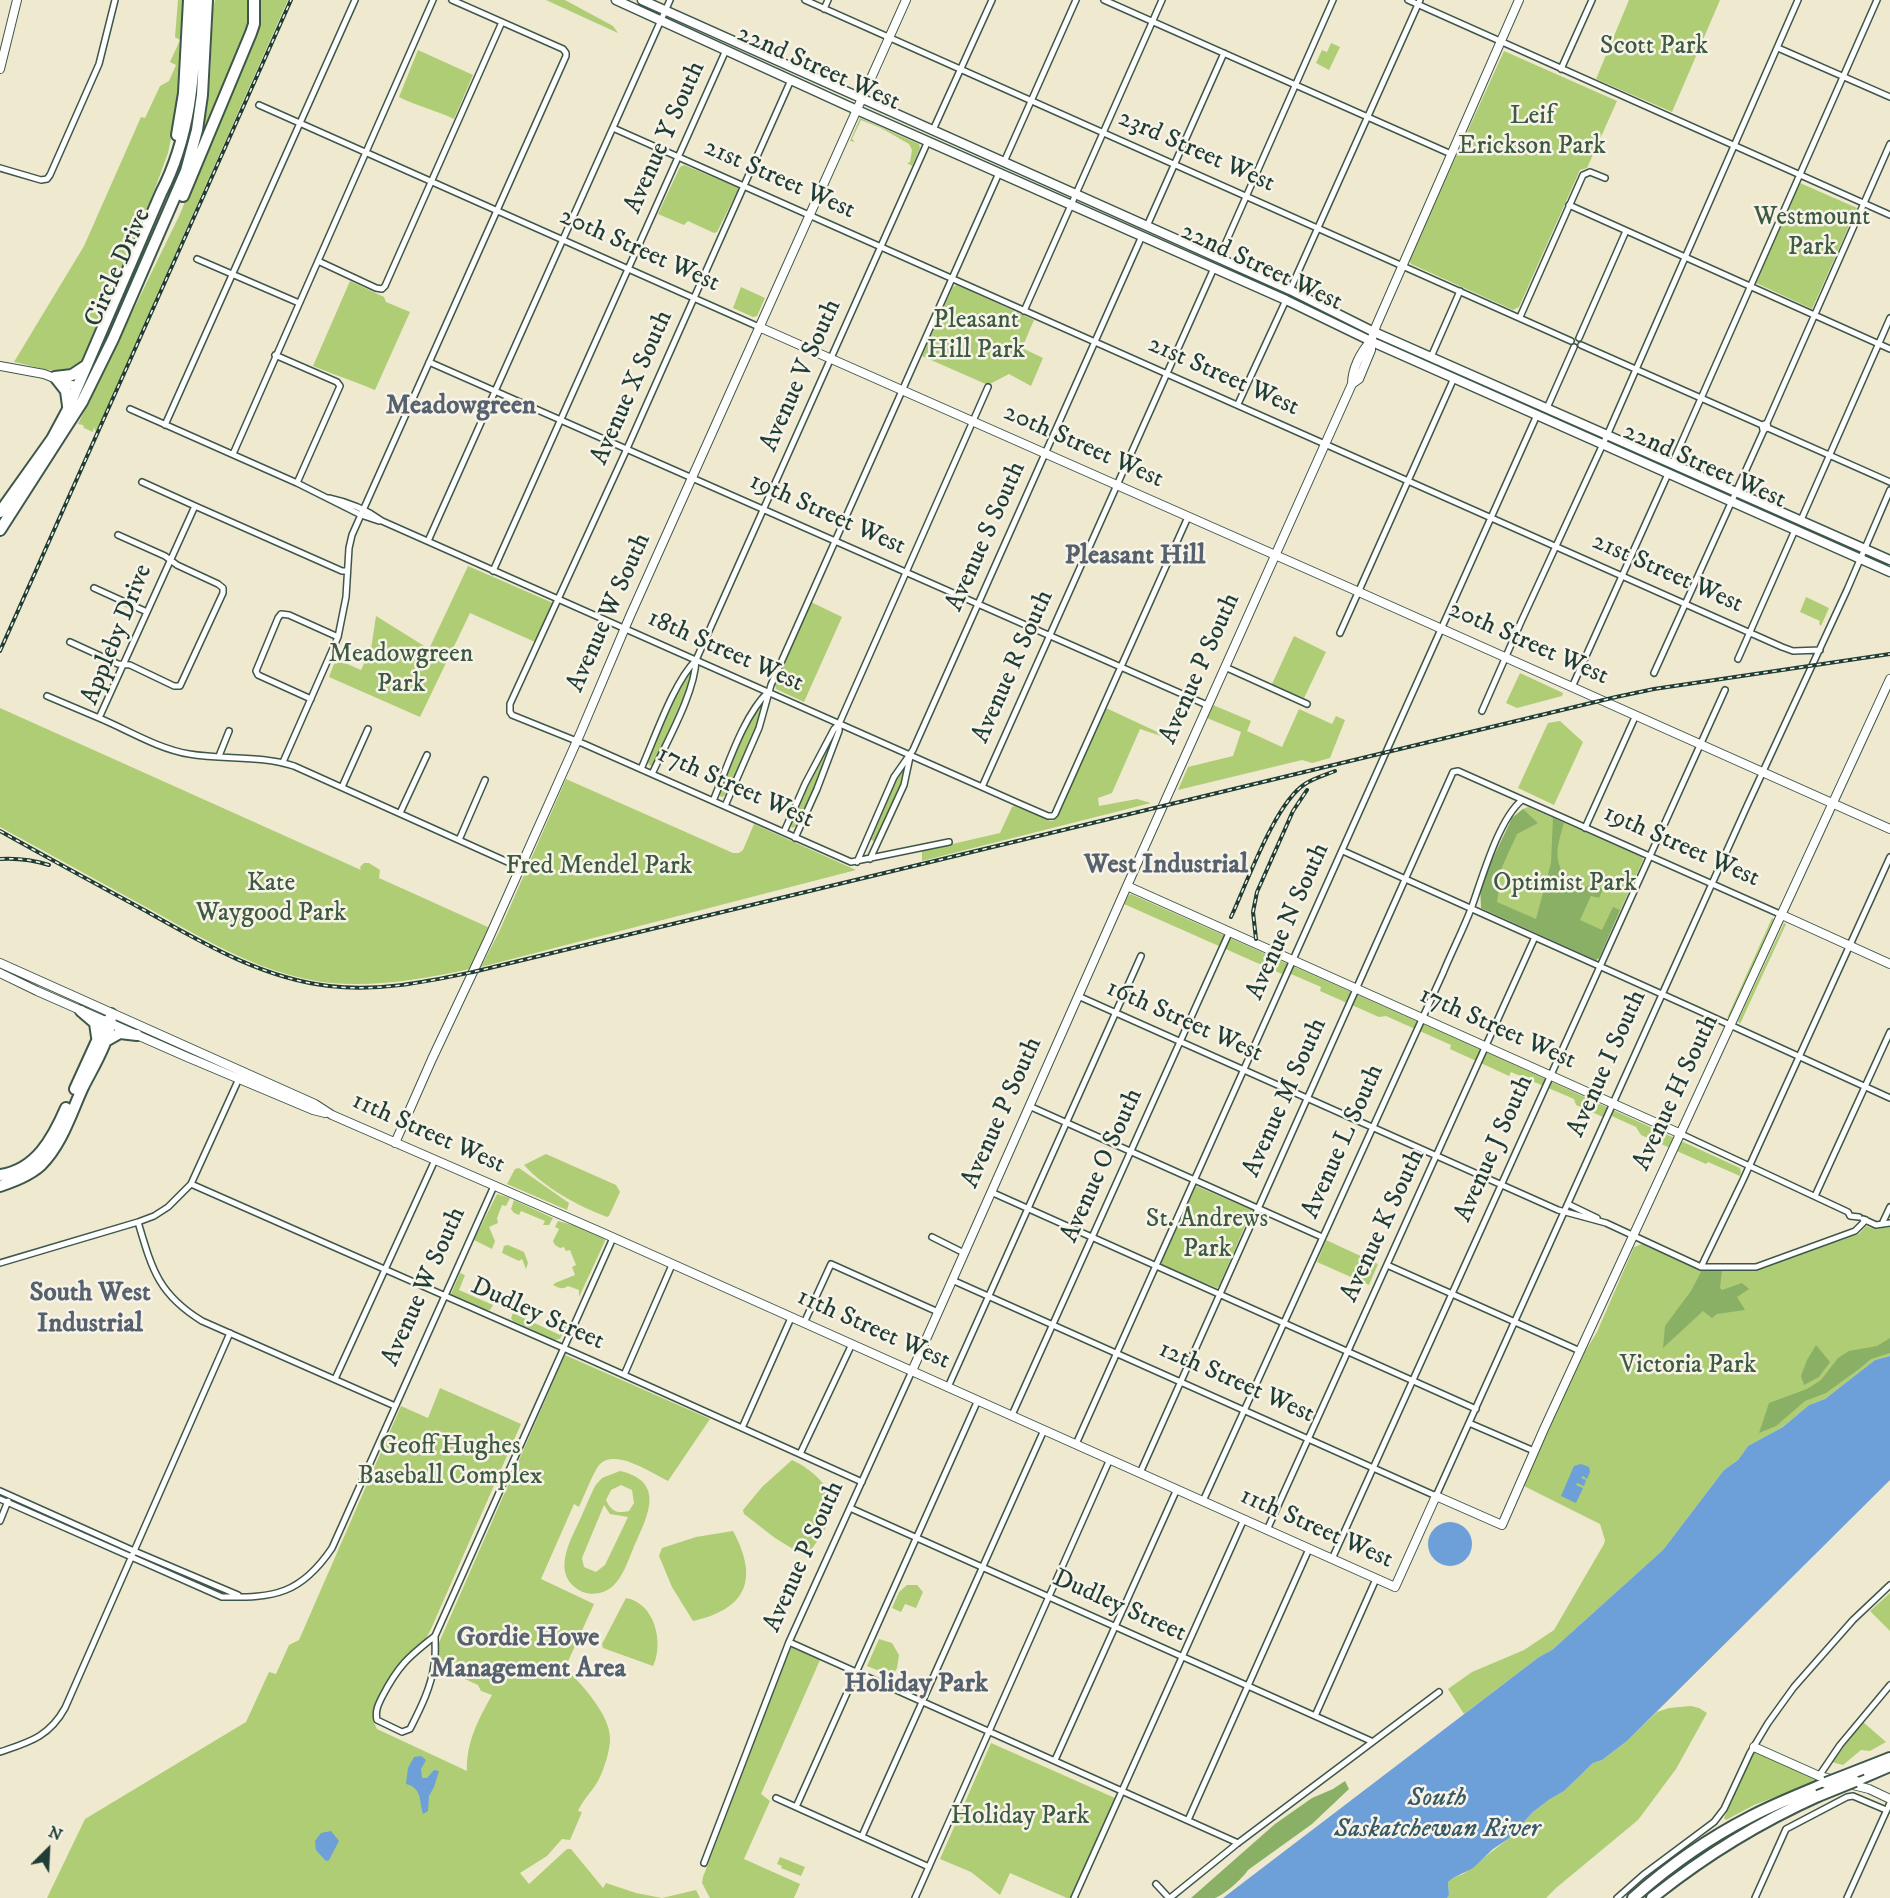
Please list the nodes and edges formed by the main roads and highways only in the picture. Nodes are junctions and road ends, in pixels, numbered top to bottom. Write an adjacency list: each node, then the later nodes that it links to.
1 (17, 0): 10 (main road)
2 (189, 0): 14 (highway)
3 (198, 0): 14 (highway, Circle Drive)
4 (207, 0): 13 (highway, Circle Drive)
5 (254, 0): 17 (highway)
6 (616, 0): 12 (main road, 22nd Street West)
7 (642, 0): 11 (main road, 22nd Street West)
8 (906, 0): 11 (main road, Avenue W South)
9 (1519, 0): 16 (main road, Avenue P South)
10 (0, 69)
11 (863, 99): 12 (main road, Avenue W South); 16 (main road, 22nd Street West)
12 (858, 110): 15 (main road, Avenue W South); 18 (main road, 22nd Street West)
13 (183, 176): 17 (highway, Circle Drive); 22 (highway)
14 (161, 193): 19 (highway, Circle Drive)
15 (759, 327): 27 (main road, 20th Street West); 44 (main road, Avenue W South)
16 (1374, 332): 18 (main road, Avenue P South); 28 (main road, 22nd Street West)
17 (113, 339): 24 (highway, Circle Drive)
18 (1371, 342): 27 (main road, Avenue P South); 29 (main road, 22nd Street West)
19 (88, 362): 21 (highway); 22 (highway, Circle Drive)
20 (0, 366): 21 (main road)
21 (55, 377): 22 (main road); 23 (highway)
22 (77, 387): 23 (highway, Circle Drive); 24 (highway)
23 (67, 411): 24 (highway, Circle Drive)
24 (55, 440): 25 (highway, Circle Drive); 26 (highway, Circle Drive)
25 (0, 512)
26 (0, 530)
27 (1276, 555): 31 (main road, 20th Street West); 33 (main road, Avenue P South)
28 (1890, 560)
29 (1890, 572)
30 (1890, 679): 31 (main road, Avenue H South)
31 (1833, 804): 32 (main road, 20th Street West); 34 (main road, Avenue H South)
32 (1890, 829)
33 (1126, 886): 43 (main road, 17th Street West); 47 (main road, Avenue P South)
34 (1782, 915): 36 (main road, 19th Street West); 43 (main road, Avenue H South)
35 (0, 963): 39 (main road, 11th Street West)
36 (1890, 964)
37 (0, 973): 38 (main road, 11th Street West)
38 (81, 1011): 39 (main road, 11th Street West); 41 (highway)
39 (109, 1020): 40 (main road, 11th Street West); 41 (highway); 42 (main road, 11th Street West)
40 (138, 1035): 41 (highway); 42 (main road, 11th Street West)
41 (101, 1039): 45 (highway); 46 (highway)
42 (240, 1076): 44 (main road, 11th Street West)
43 (1681, 1134): 49 (main road, Avenue H South)
44 (395, 1143): 47 (main road, 11th Street West)
45 (0, 1175)
46 (0, 1186)
47 (912, 1371): 50 (main road, 11th Street West)
48 (1436, 1496): 49 (main road, 12th Street West); 50 (main road, Avenue I South)
49 (1502, 1525)
50 (1395, 1587)
51 (1754, 1747): 54 (main road)
52 (1890, 1758): 54 (highway, bridge)
53 (1890, 1766): 57 (highway, bridge)
54 (1822, 1780): 55 (main road); 56 (highway)
55 (1890, 1801)
56 (1633, 1898)
57 (1652, 1898)

